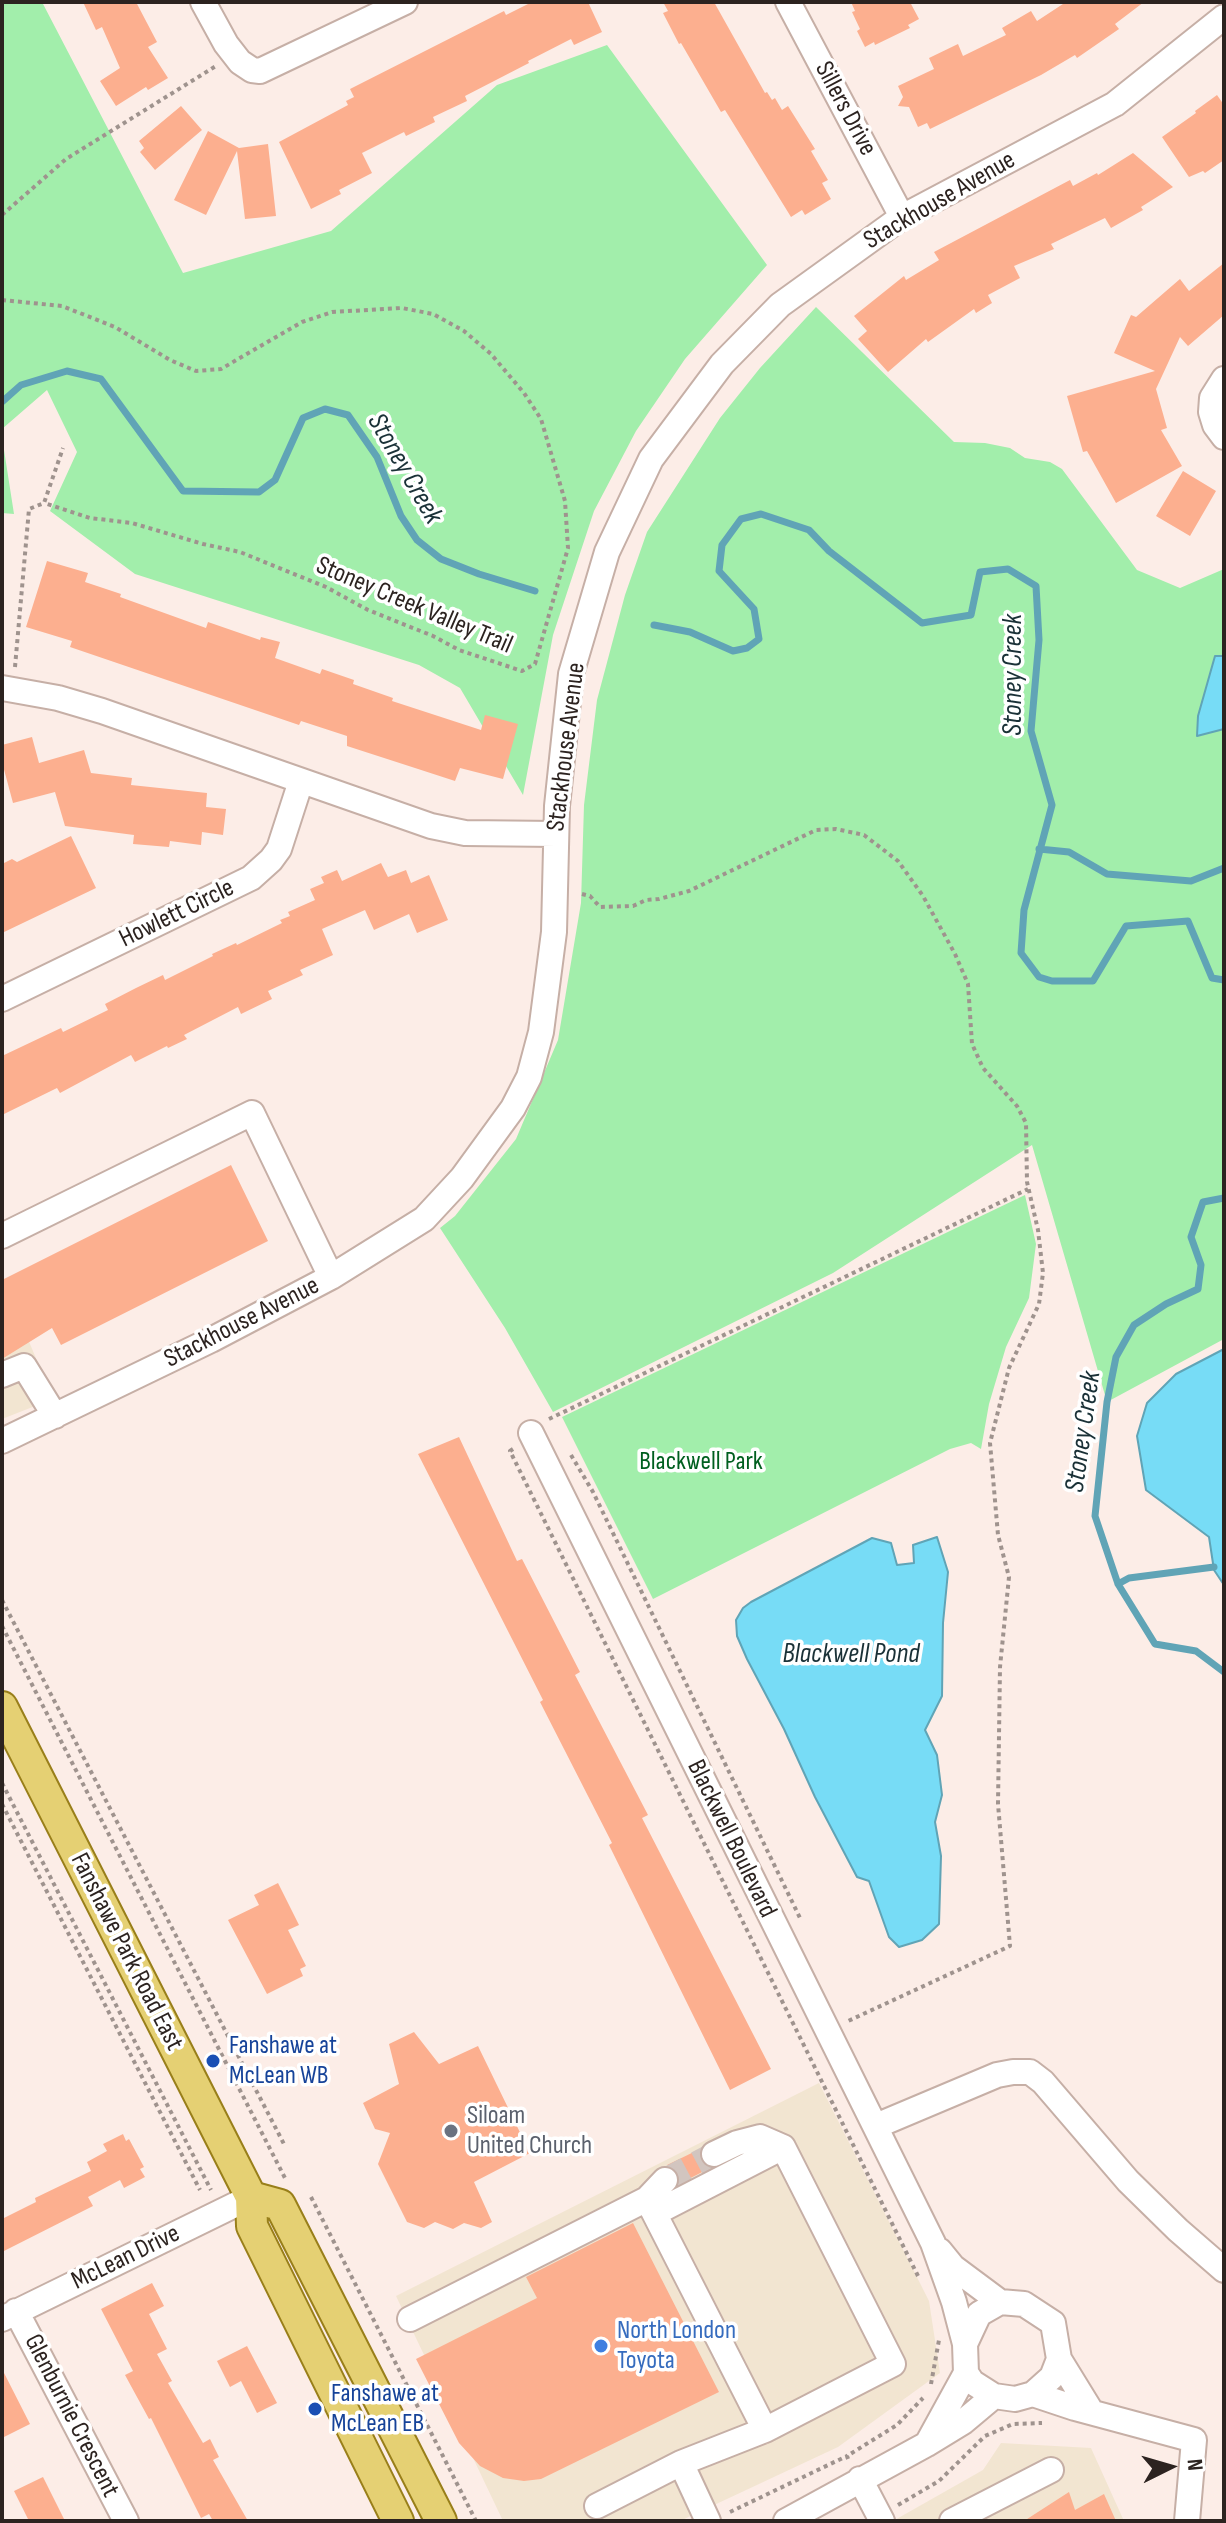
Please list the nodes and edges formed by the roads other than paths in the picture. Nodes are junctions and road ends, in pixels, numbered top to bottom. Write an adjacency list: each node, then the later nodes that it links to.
1 (203, 2): 2 (street)
2 (405, 2)
3 (788, 2): 5 (street, Sillers Drive)
4 (1224, 17): 5 (street, Stackhouse Avenue)
5 (902, 217): 10 (street, Stackhouse Avenue)
6 (1224, 379): 7 (street)
7 (1224, 437)
8 (7, 688): 9 (street)
9 (301, 781): 10 (street); 11 (street, Howlett Circle)
10 (556, 834): 13 (street, Stackhouse Avenue)
11 (2, 999)
12 (2, 1236): 13 (street)
13 (331, 1277): 15 (street, Stackhouse Avenue)
14 (2, 1375): 15 (street)
15 (55, 1416): 17 (street, Stackhouse Avenue)
16 (531, 1433): 19 (street, Blackwell Boulevard)
17 (2, 1441)
18 (2, 1707): 23 (main road, Fanshawe Park Road East)
19 (876, 2126): 25 (street, Blackwell Boulevard); 26 (street)
20 (783, 2147): 21 (street); 24 (street); 36 (street)
21 (714, 2154)
22 (665, 2180): 24 (street)
23 (251, 2197): 28 (street, McLean Drive); 44 (main road, Fanshawe Park Road East); 45 (main road)
24 (651, 2206): 29 (street); 36 (street)
25 (933, 2243): 27 (street, Blackwell Boulevard); 30 (street, Blackwell Boulevard)
26 (1224, 2270)
27 (1000, 2302): 30 (street); 31 (street, Blackwell Boulevard)
28 (9, 2315): 43 (street, Glenburnie Crescent)
29 (410, 2319)
30 (965, 2344): 32 (street, Blackwell Boulevard)
31 (1059, 2359): 33 (street); 35 (street, Blackwell Boulevard)
32 (961, 2381): 34 (street); 37 (street, Blackwell Boulevard)
33 (1033, 2394): 34 (street); 35 (street)
34 (994, 2396): 37 (street)
35 (1091, 2411): 49 (street)
36 (765, 2430): 38 (street)
37 (927, 2444): 40 (street)
38 (681, 2463): 41 (street); 46 (street)
39 (1051, 2470): 48 (street)
40 (860, 2479): 42 (street); 47 (street)
41 (597, 2506)
42 (881, 2518)
43 (126, 2521)
44 (398, 2521)
45 (441, 2521)
46 (708, 2521)
47 (786, 2521)
48 (952, 2521)
49 (1187, 2521)

